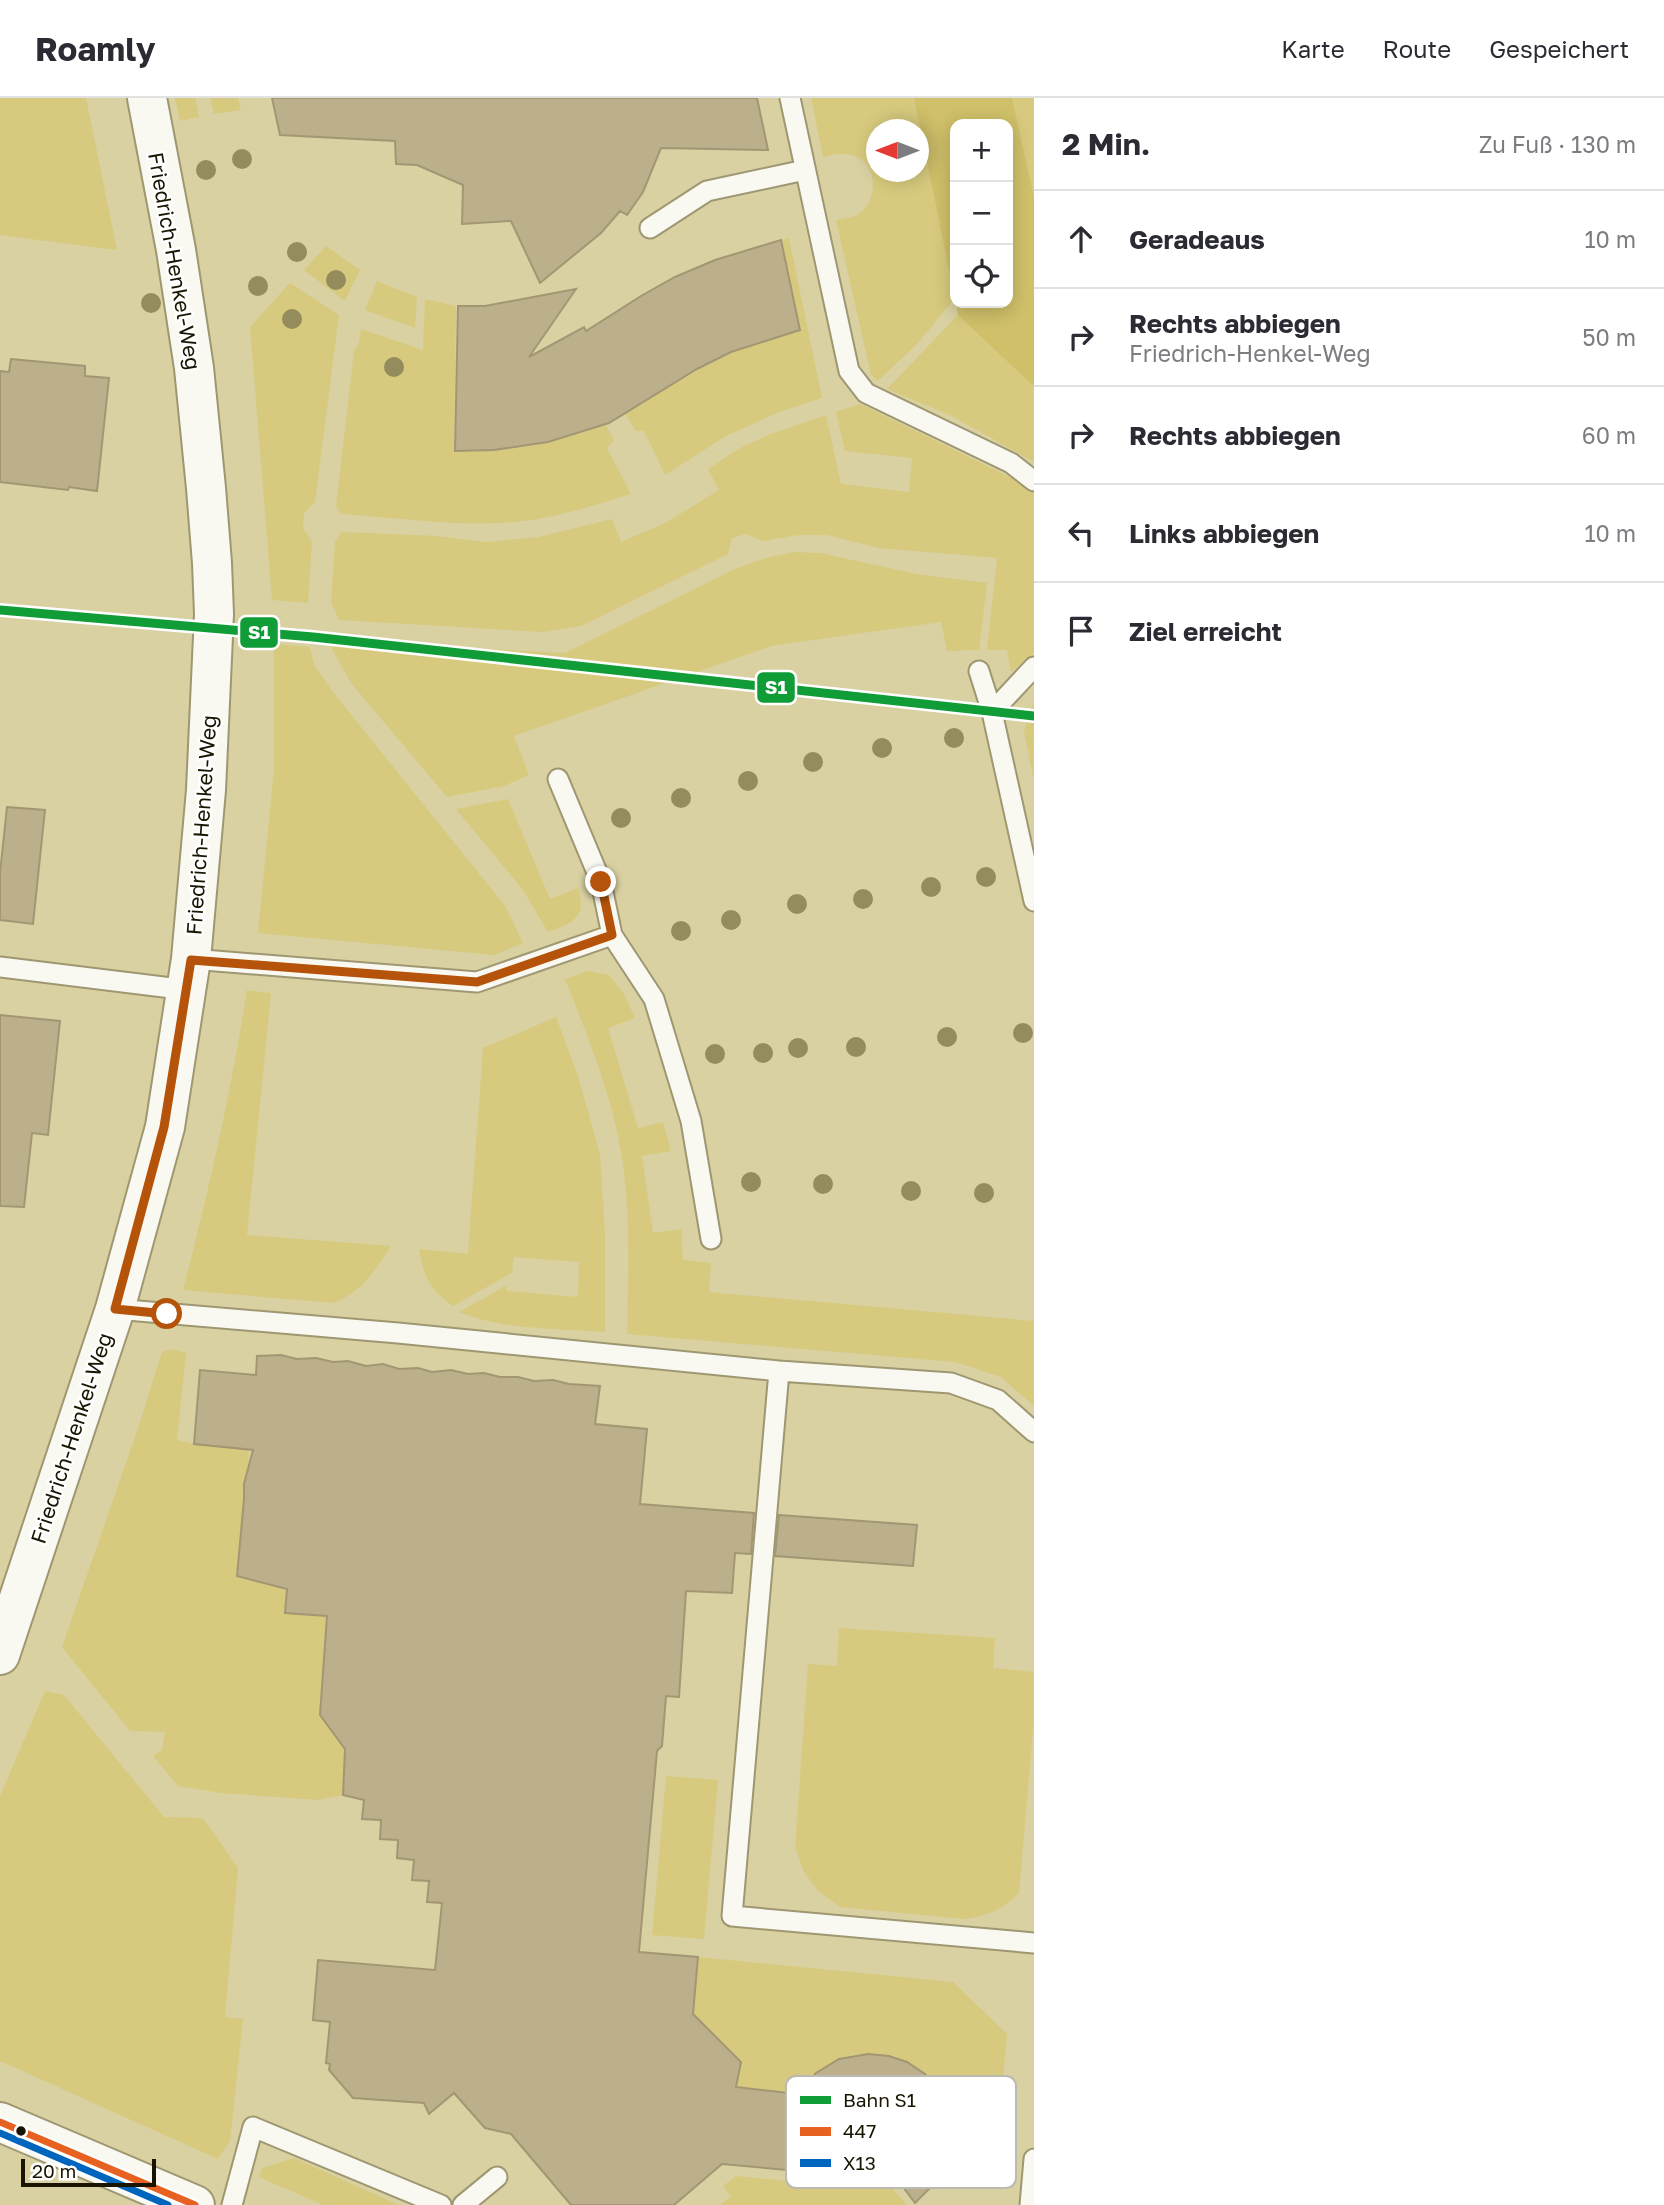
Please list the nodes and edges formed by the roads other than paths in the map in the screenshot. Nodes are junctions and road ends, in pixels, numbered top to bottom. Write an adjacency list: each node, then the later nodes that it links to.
1 (147, 98): 13 (street, Friedrich-Henkel-Weg)
2 (790, 98): 3 (lane)
3 (805, 170): 4 (lane); 5 (lane)
4 (650, 228)
5 (1034, 481)
6 (1034, 667): 8 (lane)
7 (979, 671): 8 (lane)
8 (992, 712): 10 (lane)
9 (558, 779): 11 (lane)
10 (1034, 901)
11 (612, 935): 13 (lane); 14 (lane)
12 (0, 967): 13 (lane)
13 (190, 975): 15 (street, Friedrich-Henkel-Weg)
14 (711, 1240)
15 (115, 1309): 16 (lane); 18 (street, Friedrich-Henkel-Weg)
16 (779, 1371): 17 (lane); 19 (lane)
17 (1034, 1432)
18 (0, 1655)
19 (1034, 1943)
20 (0, 2122): 23 (street)
21 (1034, 2158): 27 (lane)
22 (497, 2177): 26 (lane)
23 (195, 2205)
24 (232, 2205): 25 (lane)
25 (441, 2205)
26 (463, 2205)
27 (1030, 2205)

